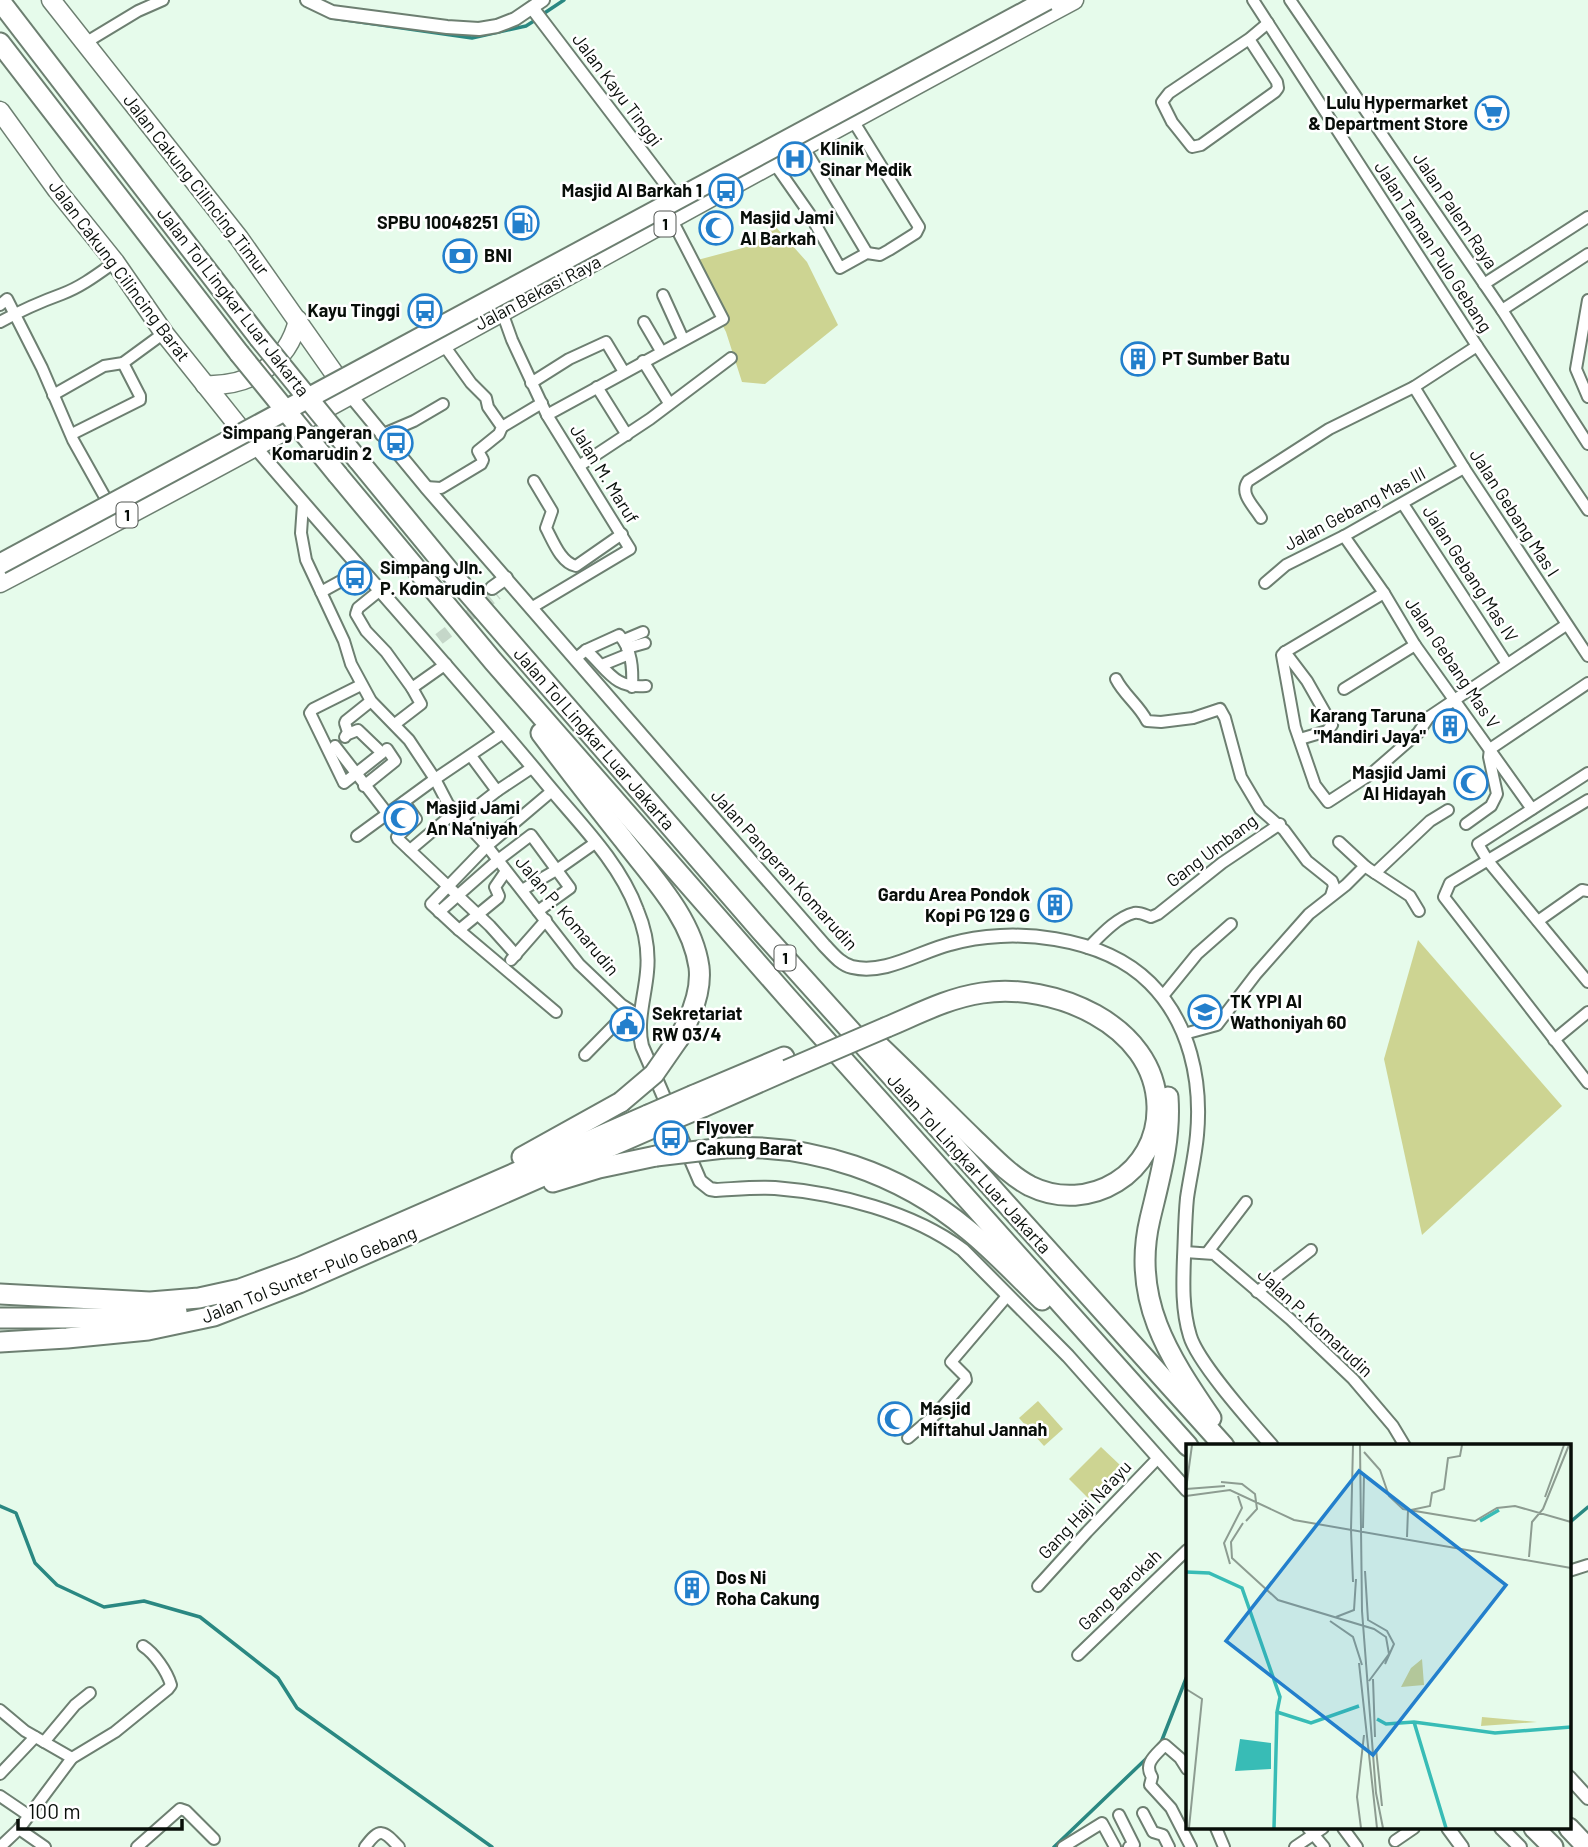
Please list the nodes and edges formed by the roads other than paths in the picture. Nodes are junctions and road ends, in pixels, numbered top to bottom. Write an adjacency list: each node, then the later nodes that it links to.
1 (52, 0): 15 (highway, Jalan Cakung Cilincing Timur)
2 (163, 0): 15 (street)
3 (307, 0): 11 (street)
4 (543, 0): 11 (street)
5 (1031, 0): 16 (highway, Jalan Bekasi Raya / 1)
6 (1047, 0): 82 (highway, bridge)
7 (1074, 0): 17 (highway, Jalan Bekasi Raya / 1)
8 (1253, 0): 12 (street, Jalan Taman Pulo Gebang)
9 (1290, 0): 30 (street, Jalan Palem Raya)
10 (0, 1): 162 (highway, Jalan Tol Lingkar Luar Jakarta / 1, bridge)
11 (537, 14): 24 (street, Jalan Kayu Tinggi)
12 (1268, 23): 13 (street); 43 (street, Jalan Taman Pulo Gebang)
13 (1249, 39): 13 (street)
14 (0, 43): 102 (highway, Jalan Tol Lingkar Luar Jakarta / 1, bridge)
15 (85, 43): 37 (highway, Jalan Cakung Cilincing Timur)
16 (888, 77): 17 (highway); 21 (highway, Jalan Bekasi Raya / 1)
17 (897, 95): 19 (highway, Jalan Bekasi Raya / 1)
18 (0, 111): 29 (highway, Jalan Cakung Cilincing Barat)
19 (852, 119): 20 (highway, Jalan Bekasi Raya / 1); 27 (street)
20 (803, 146): 22 (highway, Jalan Bekasi Raya / 1); 27 (street)
21 (744, 154): 23 (highway); 24 (highway, Jalan Bekasi Raya / 1)
22 (774, 163): 23 (highway, Jalan Bekasi Raya / 1); 27 (street)
23 (754, 173): 26 (highway, Jalan Bekasi Raya / 1)
24 (673, 193): 46 (highway, Jalan Bekasi Raya / 1)
25 (1588, 218): 30 (street)
26 (672, 220): 35 (highway, Jalan Bekasi Raya / 1); 41 (street)
27 (867, 253)
28 (1588, 254): 34 (street)
29 (115, 262): 36 (street); 40 (highway, Jalan Cakung Cilincing Barat)
30 (1484, 284): 34 (street, Jalan Palem Raya)
31 (663, 295): 41 (street)
32 (1588, 300): 58 (street)
33 (4, 302): 36 (street)
34 (1502, 310): 68 (street, Jalan Palem Raya)
35 (502, 312): 42 (highway, Jalan Bekasi Raya / 1); 52 (street, Jalan M. Maruf)
36 (15, 314): 38 (street); 56 (street)
37 (298, 320): 50 (highway, Jalan Cakung Cilincing Timur); 53 (highway)
38 (0, 321)
39 (645, 322): 44 (street)
40 (164, 333): 48 (street); 53 (highway, Jalan Cakung Cilincing Barat)
41 (683, 339): 44 (street)
42 (443, 344): 51 (highway, Jalan Bekasi Raya / 1); 63 (street)
43 (1477, 346): 55 (street); 77 (street, Jalan Taman Pulo Gebang)
44 (661, 351): 47 (street)
45 (731, 358): 60 (street)
46 (365, 359): 50 (highway, Jalan Bekasi Raya / 1); 51 (highway)
47 (643, 362): 49 (street); 60 (street)
48 (124, 363): 56 (street); 65 (street)
49 (624, 372): 52 (street); 54 (street)
50 (335, 375): 57 (highway, Jalan Cakung Cilincing Timur); 64 (highway, Jalan Bekasi Raya / 1)
51 (377, 381): 57 (highway, Jalan Bekasi Raya / 1)
52 (531, 383): 59 (street, Jalan M. Maruf)
53 (205, 385): 64 (highway, Jalan Cakung Cilincing Barat)
54 (597, 387): 62 (street); 67 (street)
55 (1413, 387): 71 (street, Jalan Gebang Mas I); 78 (street)
56 (53, 395): 65 (street)
57 (351, 396): 66 (street, Jalan Pangeran Komarudin); 69 (highway, Jalan Bekasi Raya / 1)
58 (1588, 397)
59 (542, 403): 62 (street, Jalan M. Maruf); 63 (street)
60 (669, 403): 67 (street)
61 (443, 404): 66 (street)
62 (547, 415): 70 (street, Jalan M. Maruf)
63 (502, 427): 73 (street)
64 (240, 429): 69 (highway, Jalan Cakung Cilincing Barat); 74 (highway, Jalan Bekasi Raya / 1)
65 (72, 434): 74 (street)
66 (381, 435): 73 (street, Jalan Pangeran Komarudin)
67 (627, 435): 70 (street)
68 (1588, 444)
69 (255, 447): 75 (street); 85 (highway, Jalan Bekasi Raya / 1)
70 (579, 466): 79 (street, Jalan M. Maruf)
71 (1464, 468): 76 (street, Jalan Gebang Mas III); 92 (street, Jalan Gebang Mas I)
72 (534, 481): 79 (street)
73 (426, 487): 84 (street, Jalan Pangeran Komarudin)
74 (106, 499): 81 (highway, Jalan Bekasi Raya / 1)
75 (303, 503): 83 (street); 89 (street, Jalan P. Komarudin)
76 (1403, 504): 80 (street, Jalan Gebang Mas III); 103 (street, Jalan Gebang Mas IV)
77 (1588, 510)
78 (1261, 518)
79 (622, 534): 91 (street, Jalan M. Maruf)
80 (1344, 536): 86 (street, Jalan Gebang Mas III); 90 (street, Jalan Gebang Mas V)
81 (0, 554)
82 (0, 564)
83 (361, 569): 87 (street); 89 (street)
84 (509, 581): 88 (street); 91 (street, Jalan Pangeran Komarudin)
85 (0, 583)
86 (1265, 583)
87 (379, 591): 93 (street); 104 (street)
88 (495, 591)
89 (321, 593): 95 (street, Jalan P. Komarudin)
90 (1384, 593): 96 (street, Jalan Gebang Mas V); 99 (street)
91 (531, 608): 101 (street, Jalan Pangeran Komarudin)
92 (1566, 625): 100 (street, Jalan Gebang Mas I); 103 (street)
93 (366, 631): 95 (street); 111 (street)
94 (644, 637): 97 (street)
95 (344, 641): 108 (street, Jalan P. Komarudin)
96 (1415, 645): 112 (street); 114 (street, Jalan Gebang Mas V)
97 (626, 647): 98 (street); 105 (street); 110 (street)
98 (586, 650): 101 (street); 105 (street)
99 (1285, 652): 118 (street); 118 (street)
100 (1588, 656)
101 (575, 659): 164 (street, Jalan Pangeran Komarudin)
102 (493, 662): 181 (highway, bridge); 191 (highway, Jalan Tol Lingkar Luar Jakarta / 1)
103 (1507, 663): 114 (street)
104 (446, 664): 111 (street); 116 (street)
105 (603, 665): 110 (street)
106 (1116, 679): 136 (street, Gang Umbang)
107 (1588, 683): 120 (street)
108 (361, 685): 113 (street, Jalan P. Komarudin); 119 (street)
109 (646, 686): 110 (street)
110 (632, 687)
111 (412, 688): 115 (street)
112 (1344, 689)
113 (371, 701): 115 (street, Jalan P. Komarudin); 117 (street)
114 (1454, 701): 118 (street); 120 (street, Jalan Gebang Mas V)
115 (398, 728): 121 (street); 126 (street, Jalan P. Komarudin)
116 (503, 733): 122 (street); 123 (street)
117 (348, 734): 119 (street); 121 (street)
118 (1300, 739)
119 (331, 748): 125 (street)
120 (1490, 749): 132 (street, Jalan Gebang Mas V); 137 (street)
121 (385, 751): 125 (street); 127 (street)
122 (471, 756): 126 (street); 128 (street)
123 (533, 768): 128 (street); 129 (street)
124 (1588, 773): 132 (street)
125 (356, 775): 127 (street)
126 (435, 779): 131 (street); 135 (street, Jalan P. Komarudin)
127 (364, 786): 134 (street)
128 (497, 791): 135 (street)
129 (552, 791): 140 (street); 141 (street)
130 (1588, 800): 144 (street)
131 (404, 802): 134 (street); 142 (street)
132 (1532, 809): 144 (street)
133 (1448, 810): 146 (street)
134 (387, 813): 138 (street)
135 (458, 816): 141 (street, Jalan P. Komarudin); 142 (street)
136 (1280, 824): 152 (street); 164 (street, Gang Umbang)
137 (1466, 824)
138 (357, 836)
139 (1339, 842): 146 (street)
140 (595, 843): 145 (street); 172 (street)
141 (487, 846): 143 (street, Jalan P. Komarudin); 148 (street)
142 (411, 850): 148 (street)
143 (498, 860): 145 (street); 147 (street, Jalan P. Komarudin); 151 (street)
144 (1488, 861): 158 (street); 175 (street)
145 (558, 869): 149 (street); 153 (street)
146 (1371, 870): 152 (street); 154 (street)
147 (506, 871): 149 (street, Jalan P. Komarudin); 156 (street)
148 (448, 885): 151 (street); 155 (street)
149 (522, 890): 153 (street, Jalan P. Komarudin)
150 (1588, 891): 158 (street)
151 (457, 895): 155 (street); 156 (street)
152 (1331, 896): 174 (street)
153 (538, 911): 157 (street, Jalan P. Komarudin)
154 (1419, 911)
155 (439, 912): 161 (street)
156 (475, 915): 160 (street); 161 (street)
157 (546, 920): 165 (street); 169 (street, Jalan P. Komarudin)
158 (1538, 921): 167 (street)
159 (1231, 924): 168 (street)
160 (490, 926): 163 (street); 165 (street)
161 (459, 930): 163 (street)
162 (761, 931): 173 (highway); 194 (highway, Jalan Tol Lingkar Luar Jakarta / 1)
163 (473, 942): 166 (street)
164 (1088, 948): 168 (street, Jalan Pangeran Komarudin)
165 (516, 954): 166 (street)
166 (504, 967): 170 (street)
167 (1588, 982)
168 (1162, 997): 174 (street, Jalan Pangeran Komarudin)
169 (629, 1010): 172 (street, Jalan P. Komarudin); 176 (street)
170 (556, 1012)
171 (1588, 1012): 175 (street)
172 (641, 1017): 188 (street)
173 (885, 1021): 178 (highway, bridge); 195 (highway)
174 (1184, 1034): 183 (street, Jalan Pangeran Komarudin)
175 (1554, 1040): 177 (street)
176 (585, 1055)
177 (1588, 1083)
178 (652, 1121): 179 (highway); 181 (highway)
179 (488, 1200): 190 (highway, Jalan Tol Sunter–Pulo Gebang); 191 (highway, bridge)
180 (1246, 1202): 184 (street)
181 (423, 1212): 185 (highway, Jalan Tol Sunter–Pulo Gebang)
182 (1311, 1251): 186 (street)
183 (1185, 1252): 184 (street); 196 (street, Jalan Pangeran Komarudin)
184 (1207, 1253): 186 (street, Jalan P. Komarudin)
185 (240, 1289): 187 (highway, Jalan Tol Sunter–Pulo Gebang); 189 (highway)
186 (1257, 1292): 197 (street, Jalan P. Komarudin)
187 (0, 1294)
188 (1008, 1295): 192 (street); 198 (street)
189 (0, 1318)
190 (0, 1342)
191 (1151, 1406): 193 (highway, Jalan Tol Lingkar Luar Jakarta / 1)
192 (908, 1438)
193 (1186, 1444)
194 (1222, 1444)
195 (1231, 1444)
196 (1270, 1444)
197 (1404, 1444)
198 (1157, 1458): 199 (street); 203 (street, Gang Haji Na'ayu)
199 (1186, 1489)
200 (1186, 1551): 205 (street, Gang Barokah)
201 (1588, 1565): 202 (street)
202 (1570, 1571)
203 (1038, 1586)
204 (143, 1646): 209 (street)
205 (1078, 1655)
206 (90, 1693): 208 (street)
207 (0, 1710): 208 (street)
208 (40, 1740): 209 (street); 211 (street)
209 (72, 1759): 216 (street)
210 (1186, 1767): 238 (street)
211 (0, 1774)
212 (1570, 1778): 214 (street)
213 (0, 1796): 216 (street)
214 (1588, 1798)
215 (1143, 1813): 237 (street)
216 (28, 1815): 218 (street)
217 (1119, 1815): 236 (street)
218 (19, 1829): 229 (street); 230 (street)
219 (1216, 1829): 239 (street)
220 (1344, 1829): 242 (street)
221 (1413, 1829): 228 (street)
222 (1449, 1829): 243 (street)
223 (1502, 1829): 244 (street)
224 (1535, 1829): 245 (highway)
225 (1570, 1829): 246 (highway)
226 (1315, 1830): 240 (street); 241 (street)
227 (214, 1839): 231 (street)
228 (1395, 1842)
229 (0, 1847)
230 (45, 1847)
231 (137, 1847)
232 (365, 1847): 233 (street)
233 (399, 1847)
234 (1063, 1847): 235 (street)
235 (1115, 1847)
236 (1129, 1847)
237 (1169, 1847)
238 (1191, 1847)
239 (1224, 1847)
240 (1295, 1847)
241 (1324, 1847)
242 (1357, 1847)
243 (1462, 1847)
244 (1520, 1847)
245 (1553, 1847)
246 (1587, 1847)

